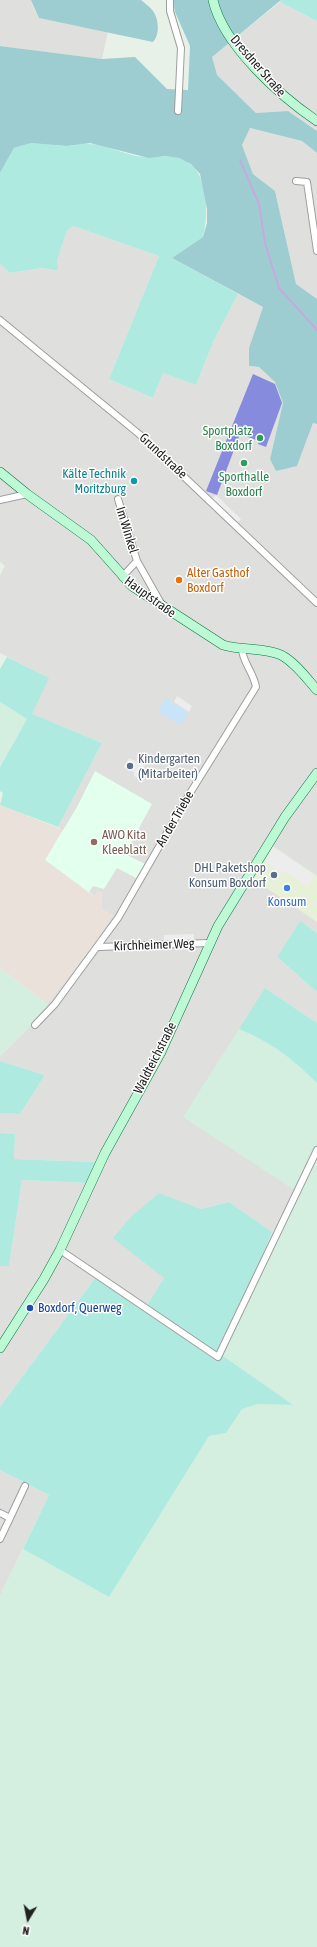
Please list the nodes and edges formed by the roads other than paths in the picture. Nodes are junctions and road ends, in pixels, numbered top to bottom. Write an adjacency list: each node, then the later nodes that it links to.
1 (170, 0): 3 (street)
2 (213, 0): 4 (street, Dresdner Straße)
3 (178, 111)
4 (317, 121)
5 (296, 181): 6 (street)
6 (317, 251)
7 (0, 320): 14 (street, Grundstraße)
8 (0, 472): 9 (street, Hauptstraße)
9 (26, 494): 11 (street); 13 (street, Hauptstraße)
10 (118, 499): 12 (street, Im Winkel)
11 (0, 500)
12 (137, 561): 13 (street); 15 (street, Im Winkel)
13 (122, 577): 15 (street, Hauptstraße)
14 (317, 603)
15 (164, 607): 16 (street, Hauptstraße)
16 (242, 649): 17 (street, Hauptstraße); 20 (street, An der Triebe)
17 (317, 690)
18 (317, 773): 19 (street, Waldteichstraße)
19 (209, 943): 20 (street, Kirchheimer Weg); 23 (street, Waldteichstraße)
20 (100, 945): 21 (street, An der Triebe)
21 (35, 1025)
22 (317, 1150): 23 (street)
23 (60, 1250): 24 (street, Waldteichstraße)
24 (3, 1337): 25 (street, Waldteichstraße)
25 (0, 1348)
26 (25, 1486): 28 (street)
27 (0, 1513): 28 (street)
28 (10, 1518): 29 (street)
29 (0, 1540)

